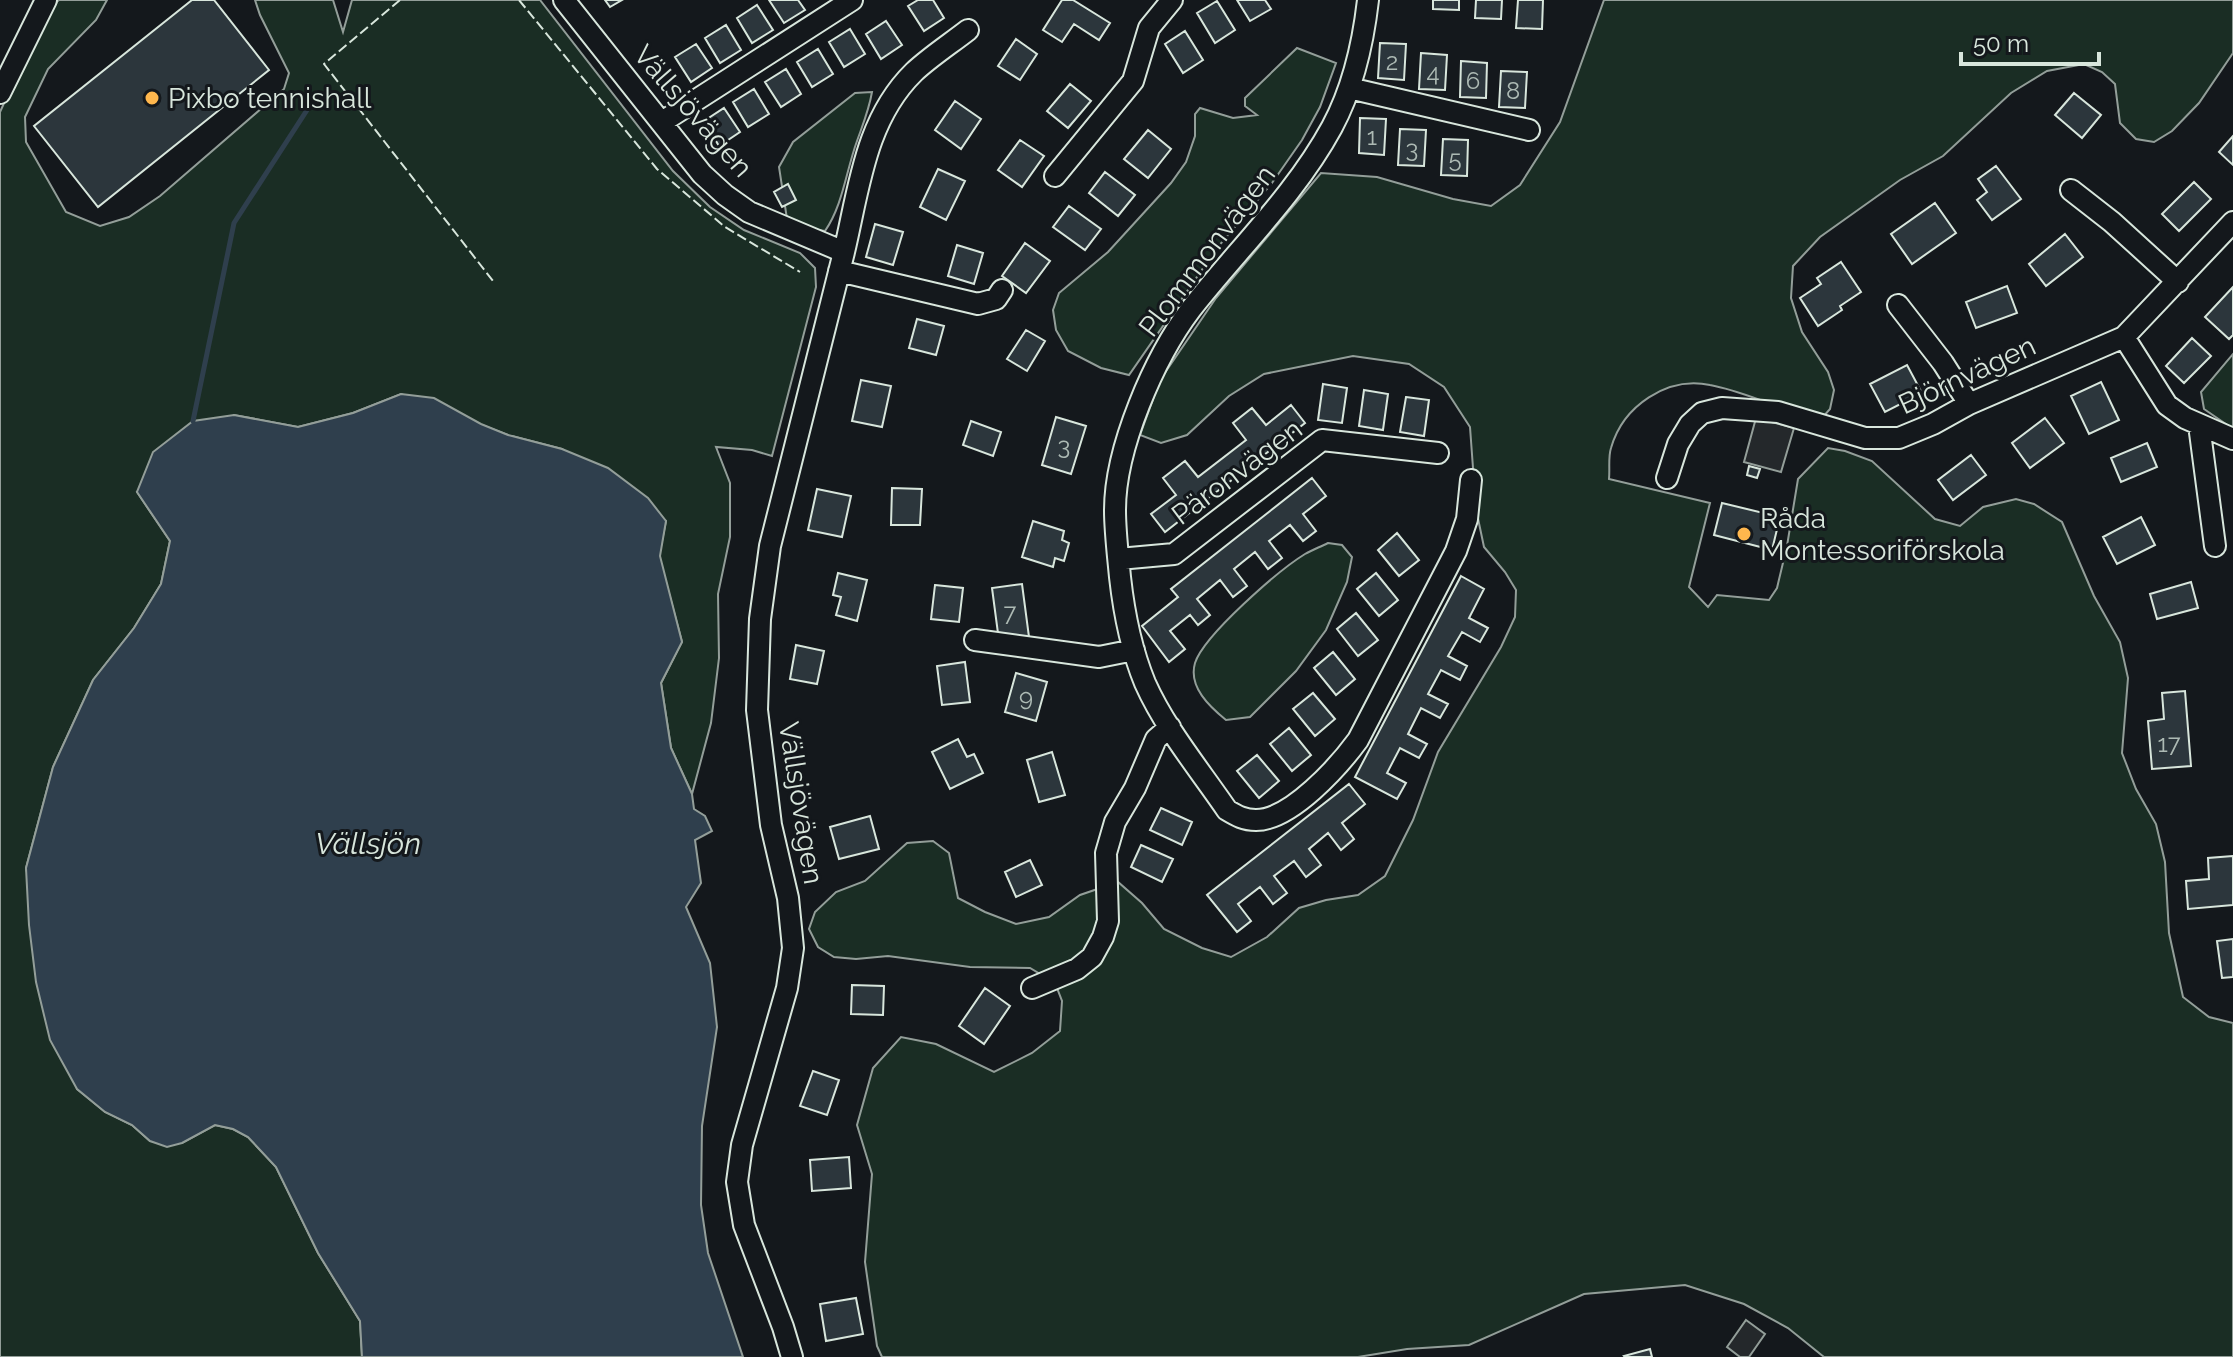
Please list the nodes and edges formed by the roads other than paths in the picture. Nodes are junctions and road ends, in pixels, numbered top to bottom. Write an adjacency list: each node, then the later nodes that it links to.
1 (46, 0): 8 (street)
2 (564, 0): 9 (street, Vällsjövägen)
3 (852, 0): 9 (street)
4 (1172, 0): 11 (street)
5 (1368, 0): 7 (street, Plommonvägen)
6 (968, 30): 14 (street, Vällsjövägen)
7 (1349, 88): 10 (street); 26 (street, Plommonvägen)
8 (0, 93)
9 (662, 122): 14 (street, Vällsjövägen)
10 (1529, 130)
11 (1055, 176)
12 (2071, 190): 15 (street)
13 (2233, 222): 15 (street, Björnvägen)
14 (842, 262): 16 (street); 31 (street, Vällsjövägen)
15 (2178, 282): 18 (street, Björnvägen)
16 (1002, 290)
17 (1898, 305): 19 (street)
18 (2124, 337): 19 (street, Björnvägen); 20 (street)
19 (1969, 404): 23 (street, Björnvägen)
20 (2199, 425): 21 (street); 25 (street)
21 (2233, 439)
22 (1438, 453): 26 (street, Päronvägen)
23 (1667, 478)
24 (1471, 480): 29 (street, Plommonvägen)
25 (2215, 546)
26 (1119, 559): 28 (street, Plommonvägen)
27 (975, 640): 28 (street)
28 (1134, 650): 29 (street, Plommonvägen)
29 (1170, 727): 30 (street)
30 (1032, 988)
31 (792, 1357)

